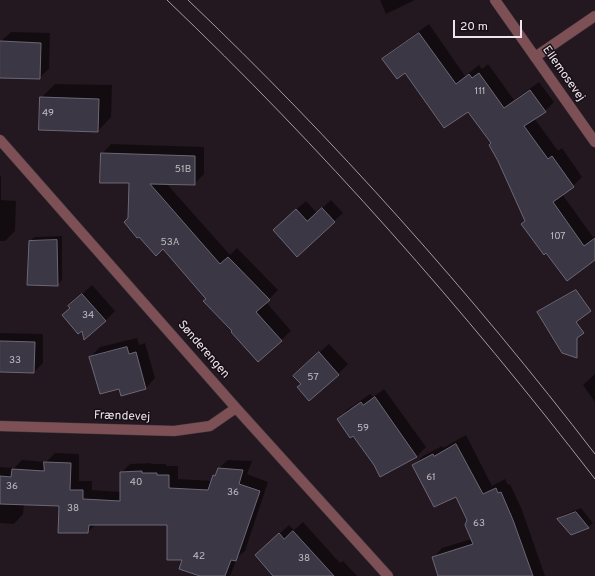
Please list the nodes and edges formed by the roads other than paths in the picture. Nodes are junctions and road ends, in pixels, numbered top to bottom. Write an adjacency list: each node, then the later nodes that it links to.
1 (495, 0): 3 (street, Ellemosevej)
2 (595, 16): 3 (street)
3 (535, 57): 5 (street, Ellemosevej)
4 (0, 140): 6 (street, Sønderengen)
5 (595, 142)
6 (236, 408): 7 (street, Frændevej); 8 (street, Sønderengen)
7 (0, 426)
8 (388, 576)

